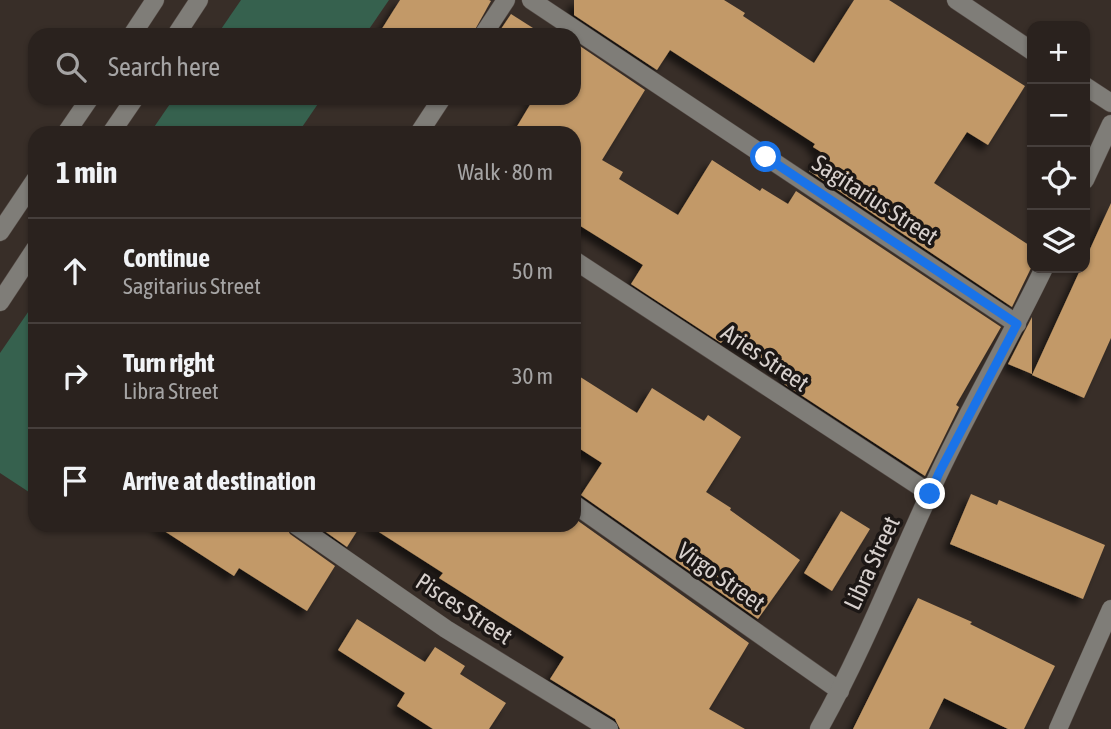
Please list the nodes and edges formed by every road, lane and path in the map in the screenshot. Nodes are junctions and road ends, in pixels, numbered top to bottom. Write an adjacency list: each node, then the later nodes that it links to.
1 (156, 0): 6 (street)
2 (199, 0): 7 (street)
3 (506, 0): 8 (street)
4 (531, 0): 9 (street, Sagitarius Street)
5 (956, 0): 11 (street)
6 (137, 28)
7 (181, 28)
8 (488, 28)
9 (573, 28)
10 (581, 33): 28 (street, Sagitarius Street)
11 (1027, 48)
12 (1090, 89): 13 (street)
13 (1111, 103)
14 (85, 105): 18 (street)
15 (130, 105): 19 (street)
16 (437, 105): 20 (street)
17 (1111, 124): 21 (street)
18 (71, 126)
19 (116, 126)
20 (424, 126)
21 (1090, 169)
22 (28, 190): 23 (street)
23 (0, 232)
24 (28, 260): 27 (street)
25 (581, 265): 29 (street, Aries Street)
26 (1042, 273): 28 (street, Libra Street)
27 (0, 302)
28 (1017, 324): 29 (street, Libra Street)
29 (930, 494): 33 (street, Libra Street)
30 (581, 509): 33 (street, Virgo Street)
31 (306, 532): 34 (street, Pisces Street)
32 (1111, 609): 36 (street)
33 (840, 691): 35 (street, Libra Street)
34 (609, 729)
35 (818, 729)
36 (1058, 729)

